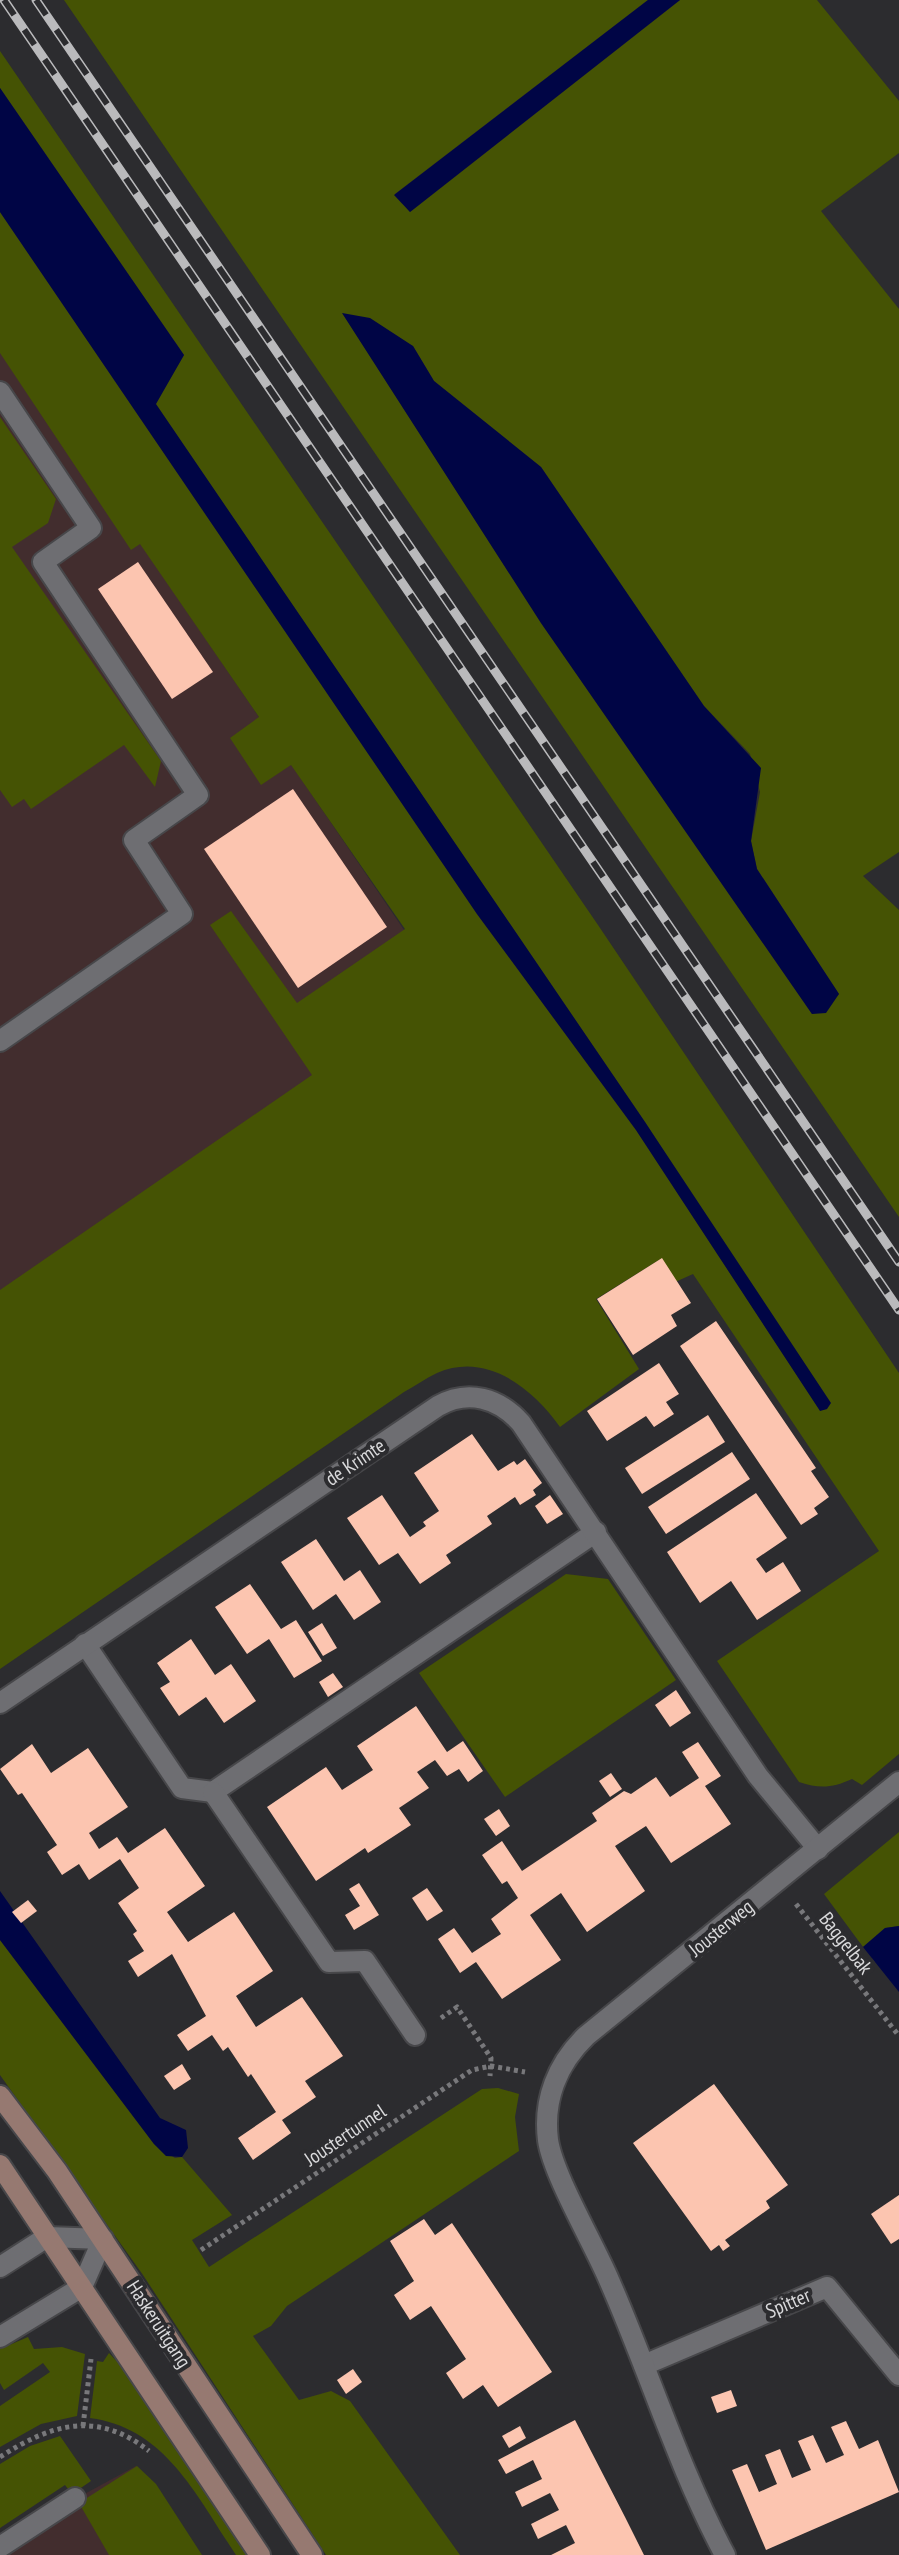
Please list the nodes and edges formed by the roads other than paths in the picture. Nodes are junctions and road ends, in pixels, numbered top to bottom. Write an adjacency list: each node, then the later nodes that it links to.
1 (0, 392): 2 (street)
2 (0, 1041)
3 (596, 1532): 4 (street, de Krimte); 7 (street); 8 (street, de Krimte)
4 (85, 1644): 5 (street, de Krimte); 7 (street)
5 (0, 1703)
6 (899, 1782): 8 (street, Jousterweg)
7 (213, 1792): 9 (street)
8 (818, 1849): 17 (street, Jousterweg)
9 (415, 2035)
10 (0, 2096): 13 (main road, Haskeruitgang)
11 (0, 2165): 12 (main road)
12 (47, 2237): 13 (street); 14 (street); 15 (main road)
13 (103, 2239): 15 (street); 22 (main road, Haskeruitgang)
14 (0, 2267)
15 (82, 2287): 16 (street); 21 (main road)
16 (0, 2337)
17 (644, 2365): 18 (street, Spitter); 23 (street)
18 (899, 2375)
19 (75, 2498): 20 (street)
20 (0, 2547)
21 (260, 2555)
22 (312, 2555)
23 (725, 2555)

